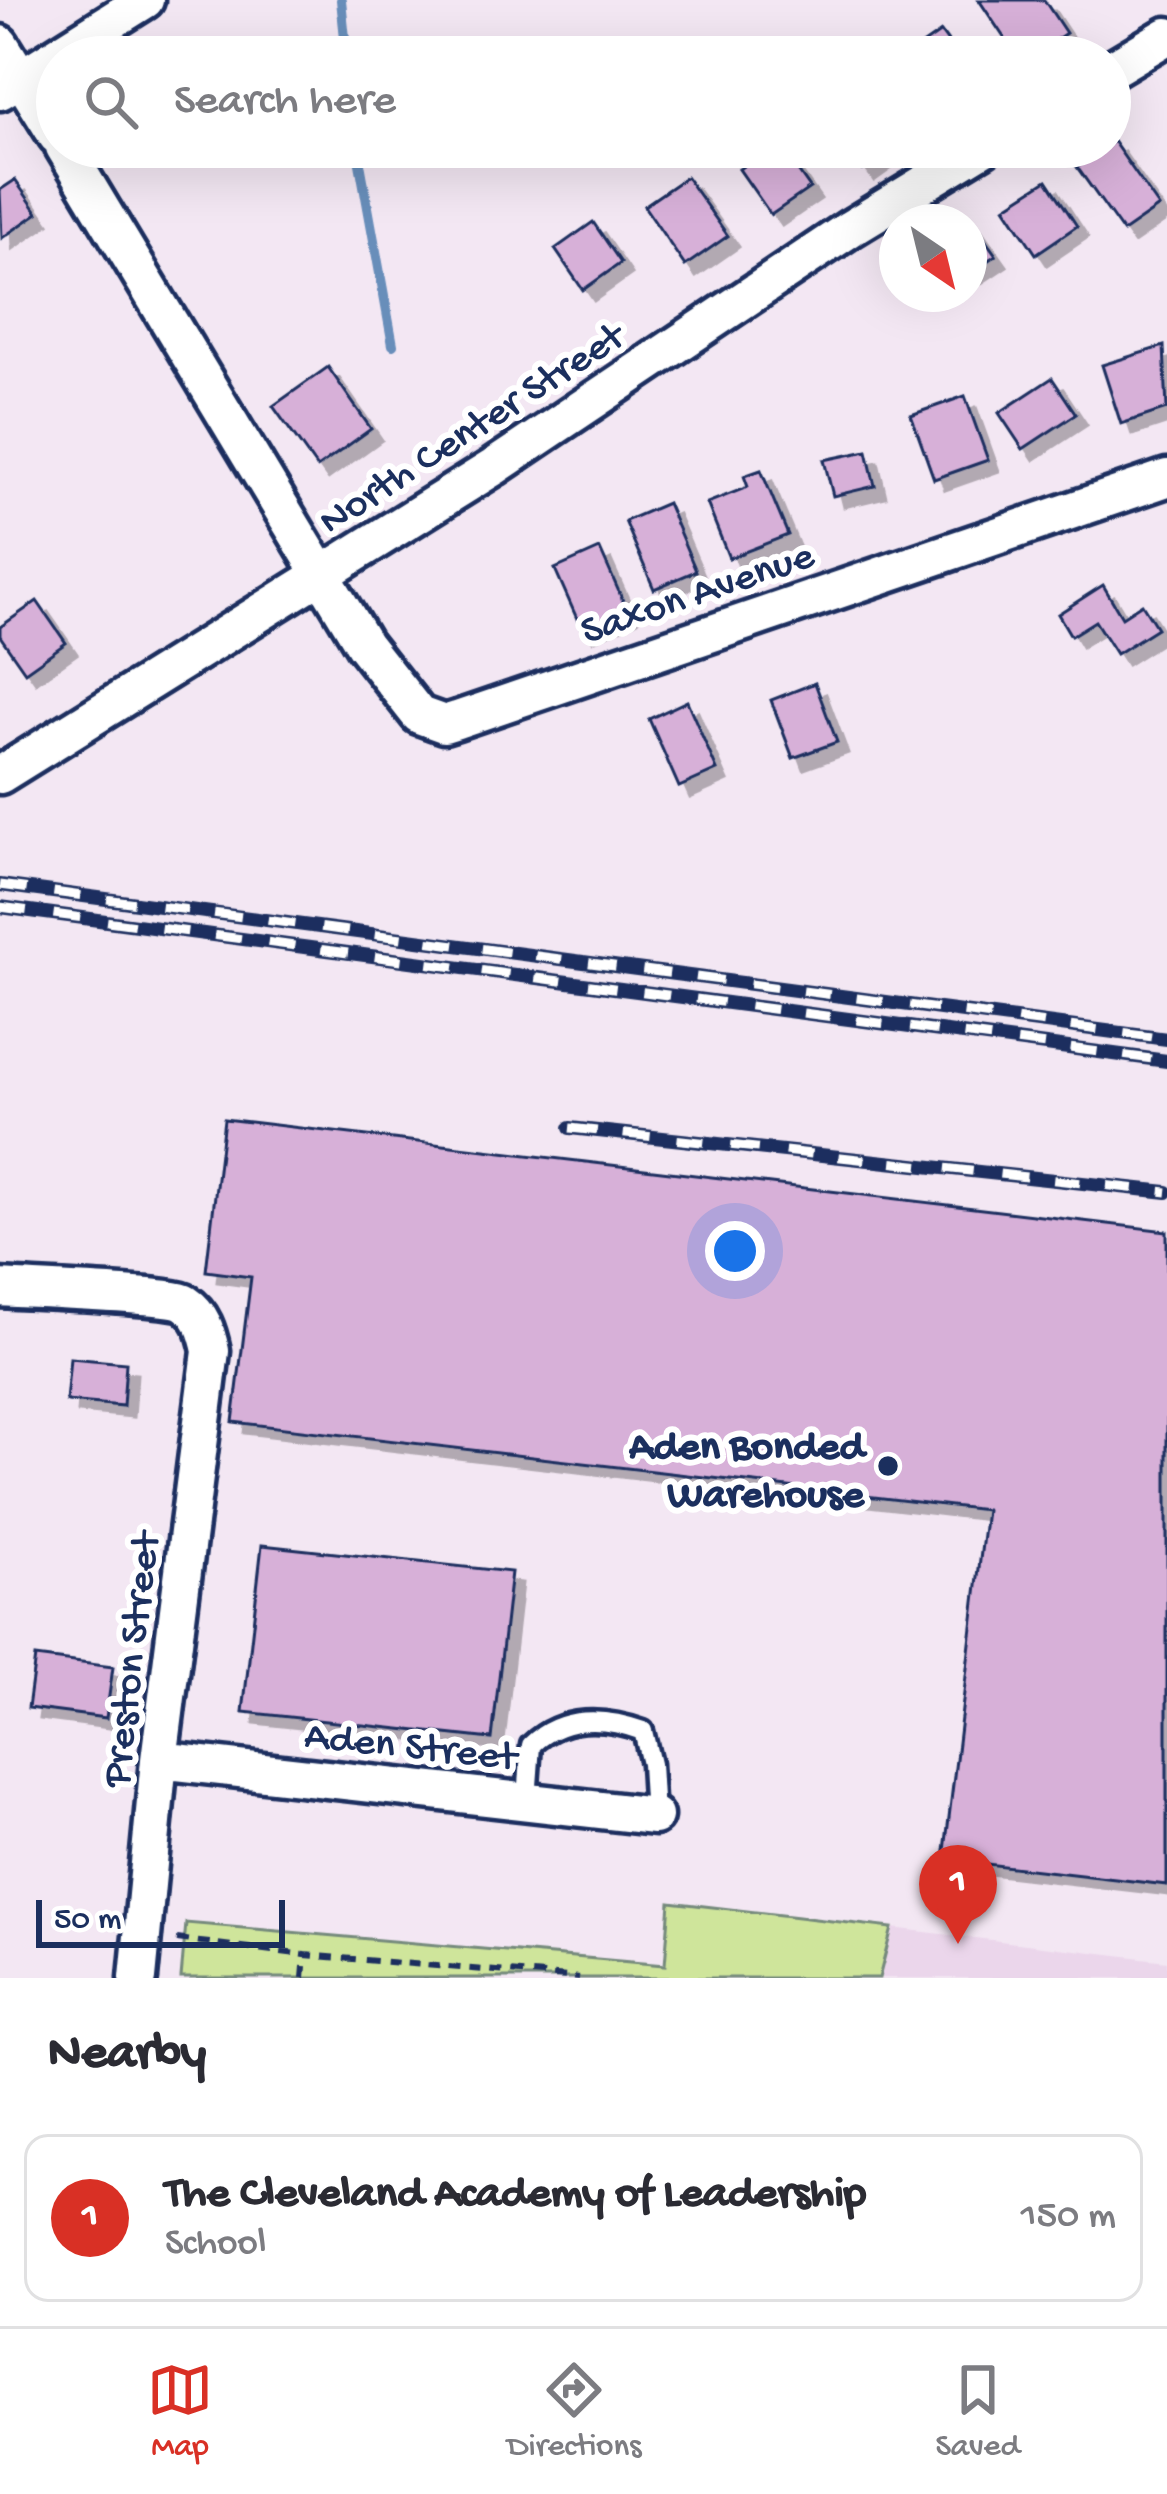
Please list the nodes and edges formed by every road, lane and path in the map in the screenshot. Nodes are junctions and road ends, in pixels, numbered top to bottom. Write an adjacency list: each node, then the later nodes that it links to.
1 (145, 0): 3 (street)
2 (1167, 35): 5 (street)
3 (87, 36)
4 (0, 44): 7 (street)
5 (1131, 57)
6 (36, 68): 7 (street)
7 (10, 84): 8 (street)
8 (36, 113)
9 (77, 168): 12 (street, Saxon Avenue)
10 (950, 168): 12 (street, North Center Street)
11 (1167, 478): 12 (street, Saxon Avenue)
12 (321, 574): 13 (street, North Center Street)
13 (0, 775)
14 (0, 1288): 15 (street, Preston Street)
15 (159, 1760): 16 (street, Aden Street); 20 (street, Preston Street)
16 (527, 1799): 17 (street, Aden Street); 17 (lane)
17 (654, 1816)
18 (174, 1938): 19 (path)
19 (304, 1954): 21 (path); 22 (path)
20 (138, 1978)
21 (303, 1978)
22 (579, 1978)

